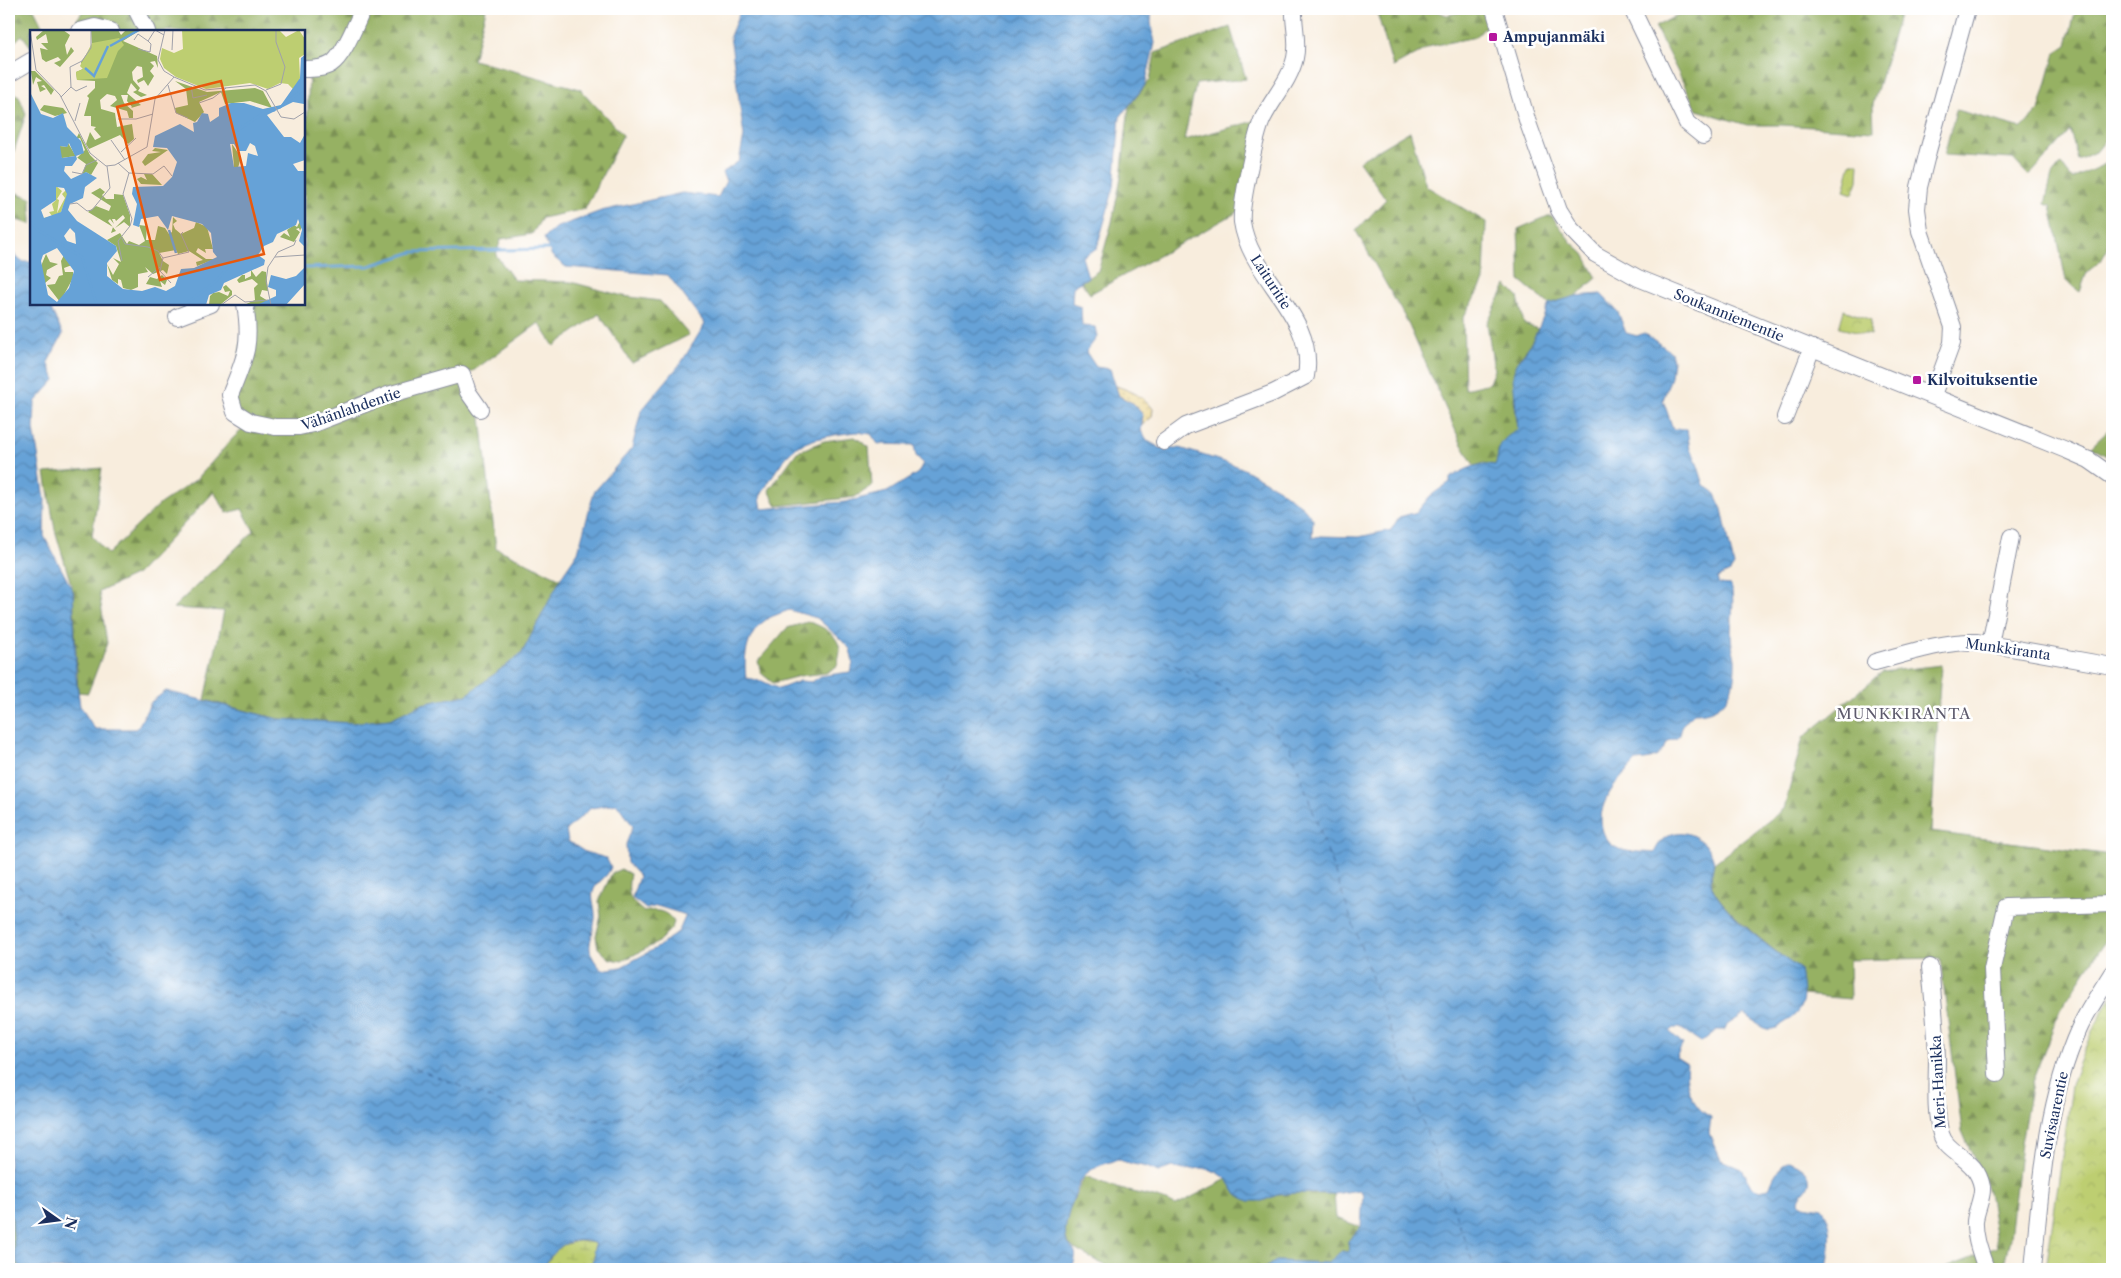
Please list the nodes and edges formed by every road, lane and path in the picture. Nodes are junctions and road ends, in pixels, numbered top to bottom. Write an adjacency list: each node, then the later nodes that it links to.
1 (136, 9): 9 (street)
2 (363, 9): 11 (street)
3 (1294, 9): 21 (street, Laituritie)
4 (1494, 9): 17 (street, Soukanniementie)
5 (1632, 9): 13 (street)
6 (1967, 9): 18 (street)
7 (83, 30): 8 (street)
8 (108, 30)
9 (146, 30)
10 (30, 62): 12 (street)
11 (305, 69)
12 (9, 74)
13 (1702, 136)
14 (208, 305): 16 (street)
15 (245, 305): 19 (street, Vähänlahdentie)
16 (177, 317)
17 (1812, 348): 18 (street, Soukanniementie); 20 (street)
18 (1933, 395): 22 (street, Soukanniementie)
19 (480, 409)
20 (1784, 417)
21 (1164, 442)
22 (2112, 476)
23 (2011, 537): 24 (street)
24 (1990, 644): 25 (street, Munkkiranta); 26 (street, Munkkiranta)
25 (1875, 662)
26 (2112, 666)
27 (2112, 904): 30 (street)
28 (1930, 967): 31 (street, Meri-Hanikka)
29 (2112, 973): 32 (street, Suvisaarentie)
30 (1997, 1074)
31 (1986, 1269)
32 (2033, 1269)

